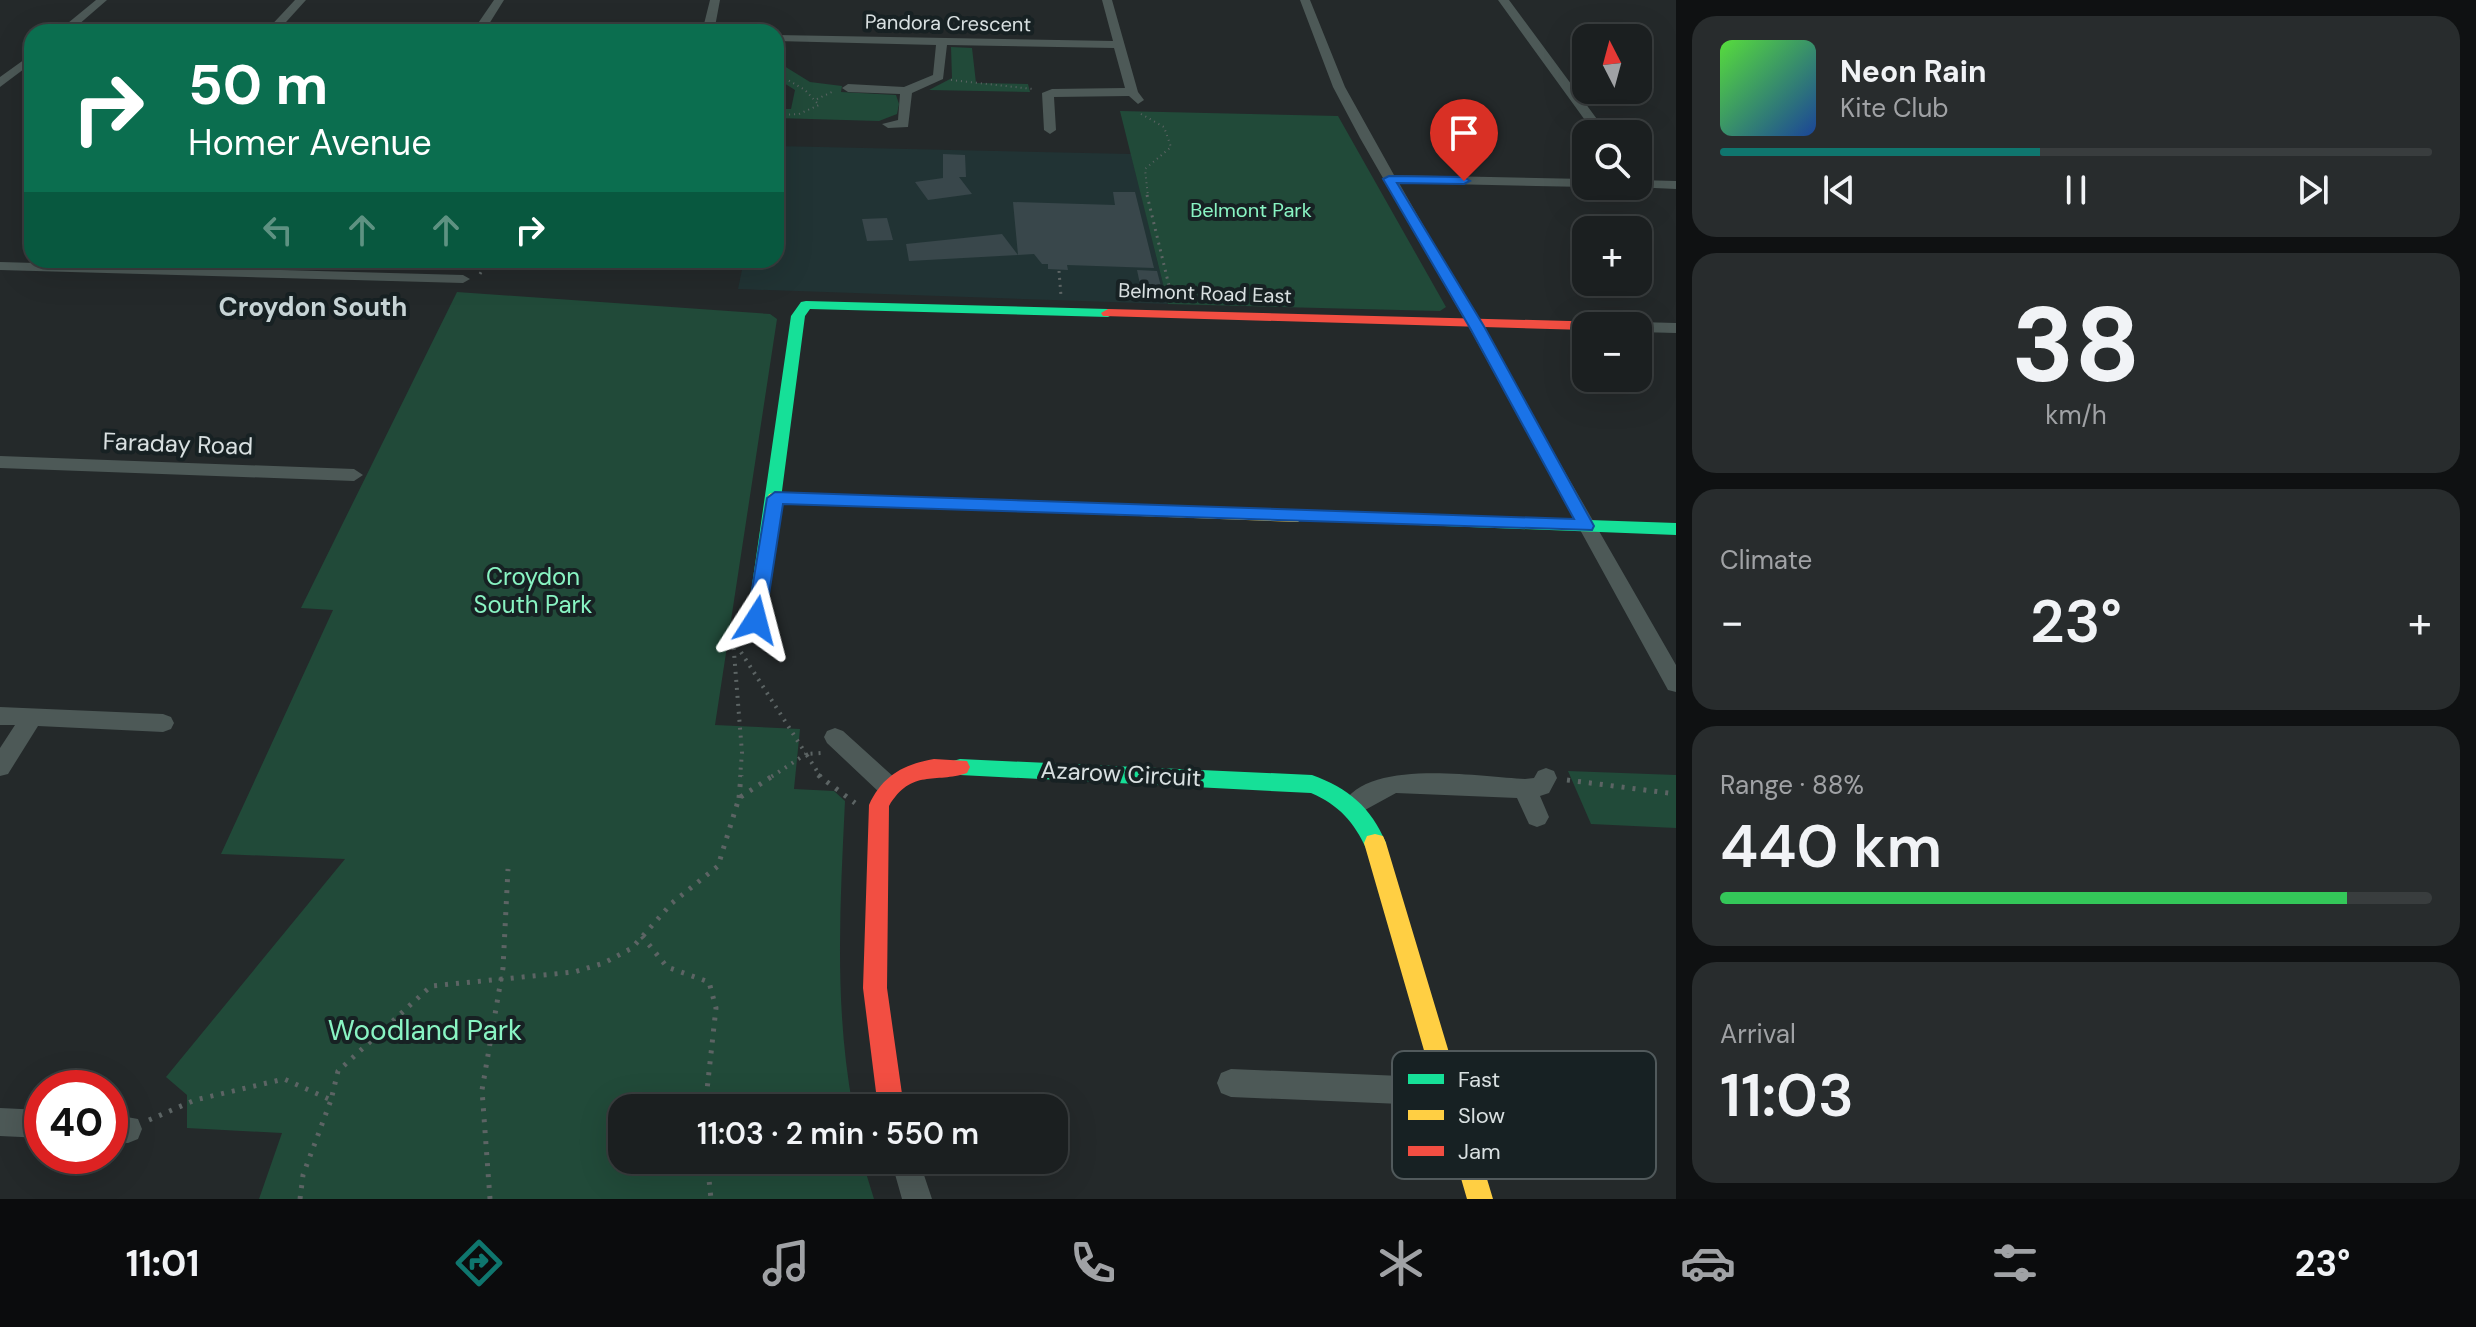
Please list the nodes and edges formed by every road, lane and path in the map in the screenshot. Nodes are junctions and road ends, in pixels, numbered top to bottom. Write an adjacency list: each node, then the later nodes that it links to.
1 (102, 0): 8 (street)
2 (301, 0): 9 (street)
3 (499, 0): 10 (street)
4 (715, 0): 11 (street)
5 (1107, 0): 14 (street)
6 (1305, 0): 27 (street)
7 (1503, 0): 24 (street)
8 (73, 24)
9 (278, 24)
10 (483, 24)
11 (710, 24)
12 (784, 38): 13 (street, Pandora Crescent)
13 (942, 41): 14 (street, Pandora Crescent); 16 (street)
14 (1120, 45): 22 (street)
15 (24, 64): 18 (street)
16 (939, 77): 20 (street); 21 (path)
17 (784, 78): 23 (path)
18 (0, 83)
19 (847, 88): 20 (street)
20 (906, 91): 25 (street)
21 (1046, 96): 22 (street); 26 (street)
22 (1135, 96): 40 (path)
23 (784, 115)
24 (1590, 120)
25 (888, 124)
26 (1050, 130)
27 (1389, 179): 28 (street); 41 (street)
28 (1572, 183)
29 (1652, 183): 30 (street)
30 (1676, 185)
31 (24, 265): 32 (street)
32 (0, 266)
33 (152, 268): 37 (street)
34 (328, 268): 37 (street)
35 (481, 268): 38 (path)
36 (1059, 271): 39 (path)
37 (323, 275): 38 (street)
38 (470, 280)
39 (1062, 301)
40 (1174, 305)
41 (1474, 322): 42 (street, Belmont Road East); 47 (street, Belmont Road East); 48 (street)
42 (1572, 325)
43 (1652, 327): 44 (street)
44 (1676, 328)
45 (0, 462): 46 (street, Faraday Road)
46 (354, 475)
47 (775, 498): 48 (street); 50 (street)
48 (1586, 526): 49 (street); 52 (street)
49 (1676, 529)
50 (756, 620): 51 (path)
51 (732, 638): 57 (path); 62 (path)
52 (1676, 684)
53 (0, 716): 54 (street)
54 (32, 717): 55 (street); 58 (street)
55 (163, 723)
56 (835, 737): 60 (street)
57 (806, 754): 62 (path); 64 (path)
58 (0, 767)
59 (1536, 784): 61 (path); 63 (street); 65 (street)
60 (888, 786): 63 (street, Azarow Circuit); 73 (street)
61 (1676, 794)
62 (739, 798): 67 (path)
63 (1354, 806): 69 (street)
64 (866, 807)
65 (1537, 817)
66 (508, 869): 68 (path)
67 (642, 936): 68 (path); 72 (path)
68 (501, 982): 74 (path); 82 (path)
69 (1437, 1051)
70 (1231, 1083): 71 (street)
71 (1392, 1090)
72 (707, 1094)
73 (889, 1094)
74 (331, 1100): 77 (path); 81 (path)
75 (0, 1122): 76 (street)
76 (24, 1123)
77 (128, 1125)
78 (708, 1174): 83 (path)
79 (909, 1174): 84 (street)
80 (1474, 1179): 85 (street)
81 (300, 1199)
82 (490, 1199)
83 (711, 1199)
84 (917, 1199)
85 (1480, 1199)

